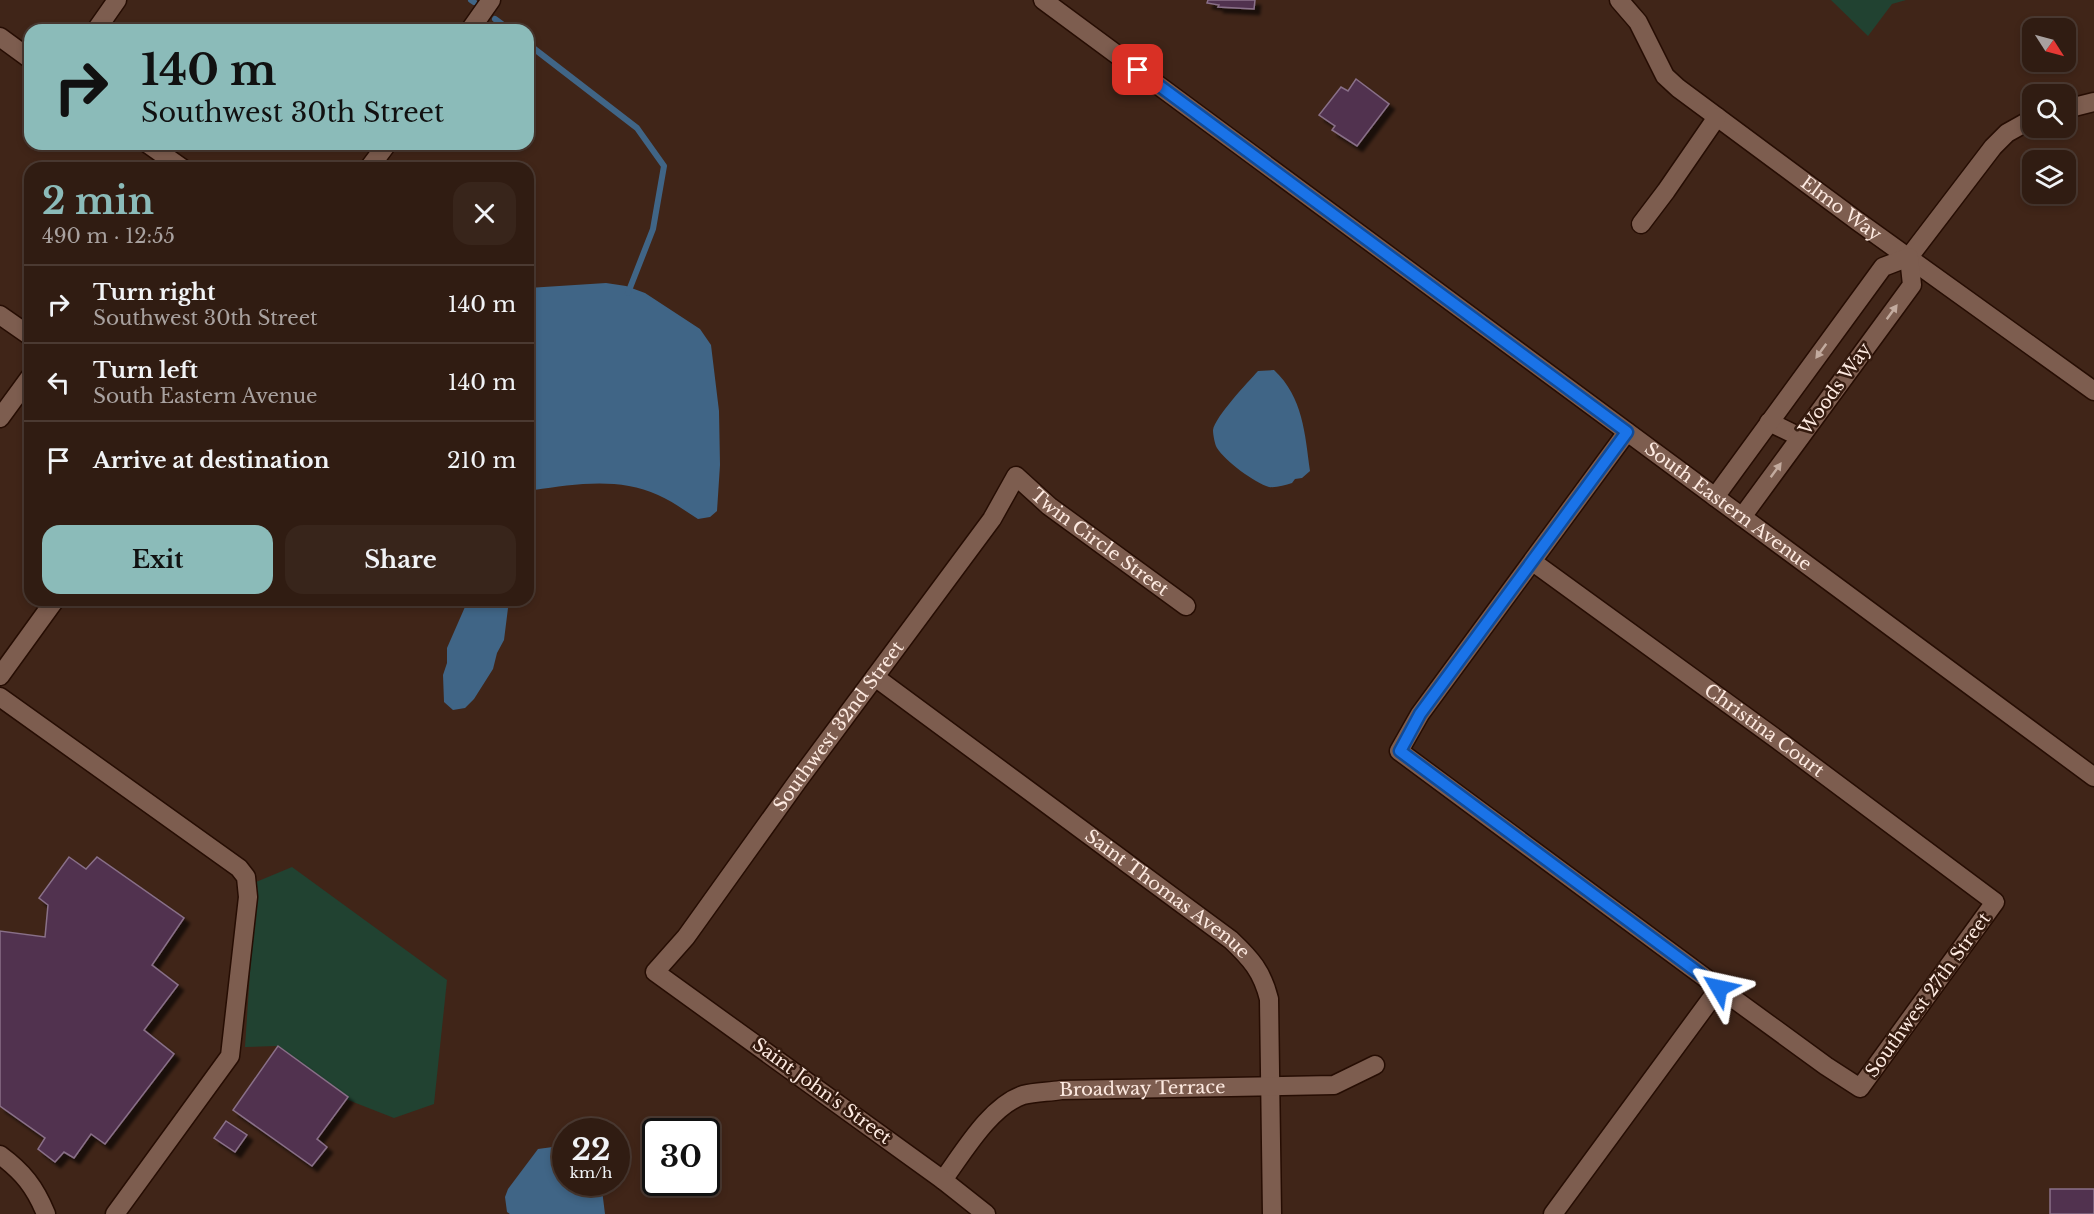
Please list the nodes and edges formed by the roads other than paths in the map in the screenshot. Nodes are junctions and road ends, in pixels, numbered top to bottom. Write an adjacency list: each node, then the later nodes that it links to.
1 (117, 0): 5 (street)
2 (491, 0): 6 (street)
3 (1043, 0): 23 (street, South Eastern Avenue)
4 (1619, 0): 11 (street, Elmo Way)
5 (100, 24)
6 (474, 24)
7 (0, 37): 8 (street)
8 (24, 55)
9 (2094, 102): 10 (street)
10 (2076, 106)
11 (1718, 117): 15 (street); 16 (street, Elmo Way)
12 (2022, 124): 16 (street, Woods Way)
13 (156, 150): 14 (street)
14 (174, 162)
15 (1641, 224)
16 (1909, 257): 20 (street, Elmo Way); 22 (street, Woods Way, one-way to 22); 24 (street, Woods Way, one-way to 16)
17 (0, 315): 18 (street)
18 (24, 332)
19 (24, 385): 21 (street)
20 (2094, 391)
21 (0, 418)
22 (1769, 422): 24 (street); 26 (street, Woods Way)
23 (1627, 432): 26 (street, South Eastern Avenue); 28 (street)
24 (1800, 437): 27 (street, Woods Way, one-way to 24)
25 (1016, 476): 30 (street, Twin Circle Street); 32 (street, Southwest 32nd Street)
26 (1715, 497): 27 (street, South Eastern Avenue)
27 (1742, 517): 34 (street, South Eastern Avenue)
28 (1533, 562): 35 (street, Christina Court); 37 (street)
29 (51, 606): 31 (street)
30 (1186, 606)
31 (0, 676)
32 (875, 677): 36 (street, Southwest 32nd Street); 39 (street, Saint Thomas Avenue)
33 (0, 697): 43 (street)
34 (2094, 777)
35 (1995, 902): 37 (street, Southwest 27th Street)
36 (655, 972): 41 (street, Saint John's Street)
37 (1719, 988): 46 (street)
38 (1375, 1065): 39 (street, Broadway Terrace)
39 (1269, 1087): 41 (street, Broadway Terrace); 45 (street, Saint Thomas Avenue)
40 (0, 1155): 42 (street)
41 (943, 1180): 44 (street, Saint John's Street)
42 (46, 1214)
43 (116, 1214)
44 (986, 1214)
45 (1272, 1214)
46 (1553, 1214)

